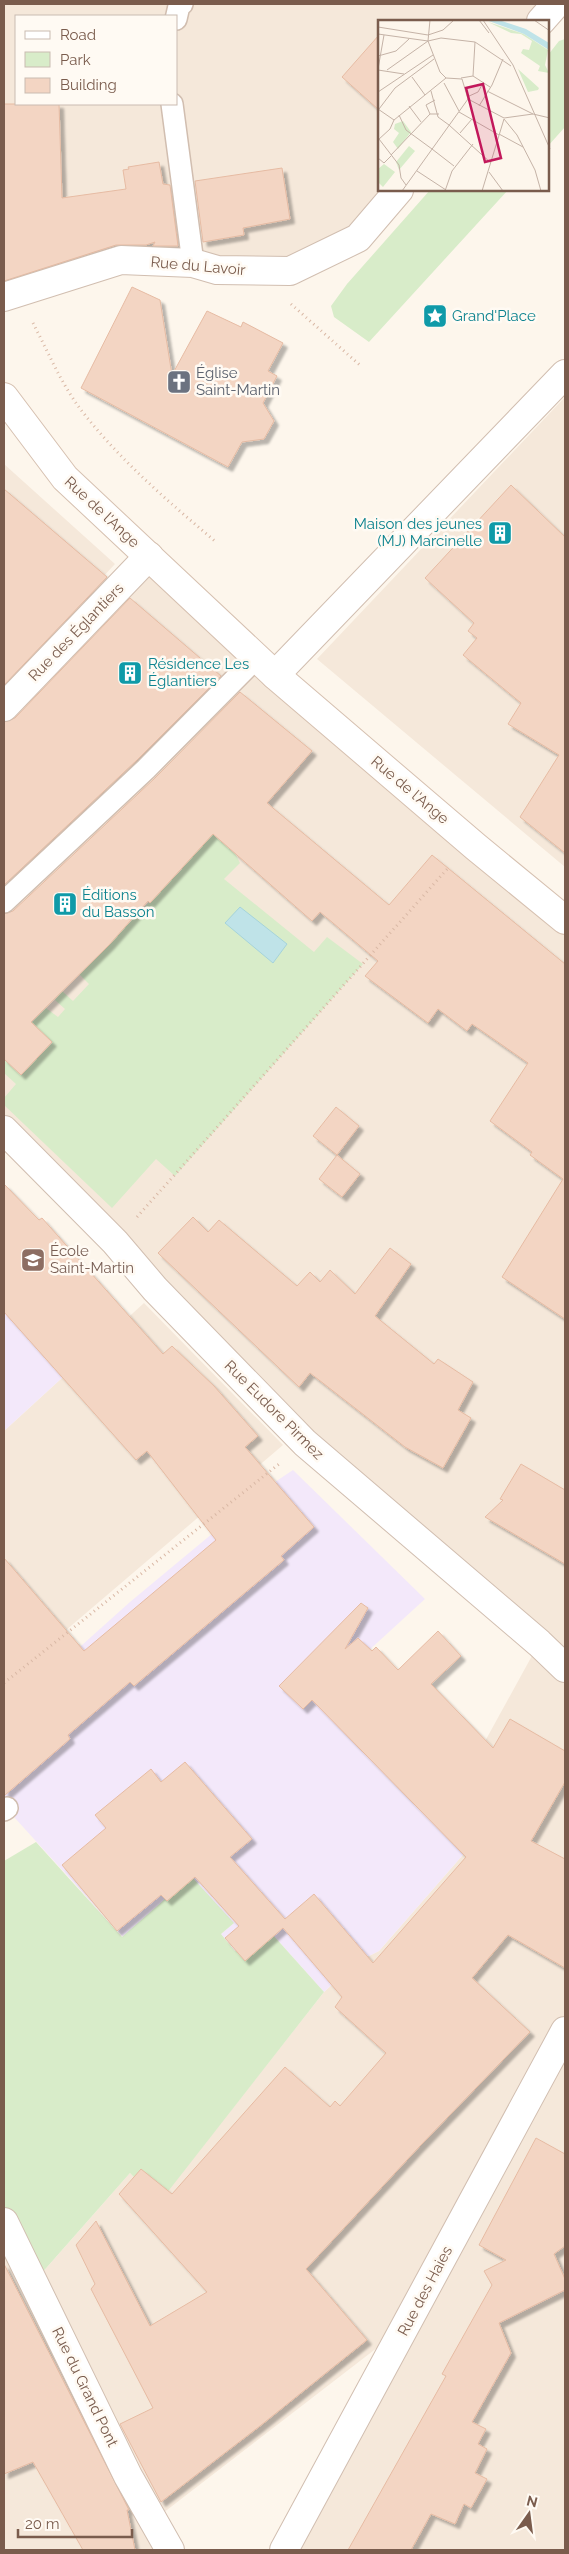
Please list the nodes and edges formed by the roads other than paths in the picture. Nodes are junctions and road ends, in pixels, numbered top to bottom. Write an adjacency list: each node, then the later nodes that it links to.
1 (182, 4): 3 (lane)
2 (556, 4): 4 (street)
3 (177, 15)
4 (542, 20)
5 (172, 105): 7 (lane)
6 (398, 191): 7 (street, Rue du Lavoir)
7 (193, 263): 8 (street, Rue du Lavoir)
8 (4, 297)
9 (565, 374): 12 (street)
10 (4, 397): 11 (street, Rue de l'Ange)
11 (149, 556): 12 (street, Rue de l'Ange); 13 (street, Rue des Églantiers)
12 (266, 667): 14 (lane); 15 (street, Rue de l'Ange)
13 (4, 707)
14 (4, 902)
15 (565, 920)
16 (4, 1130): 17 (street, Rue Eudore Pirmez)
17 (565, 1668)
18 (565, 2031): 21 (street, Rue des Haies)
19 (4, 2222): 20 (street, Rue du Grand Pont)
20 (170, 2550)
21 (284, 2550)

